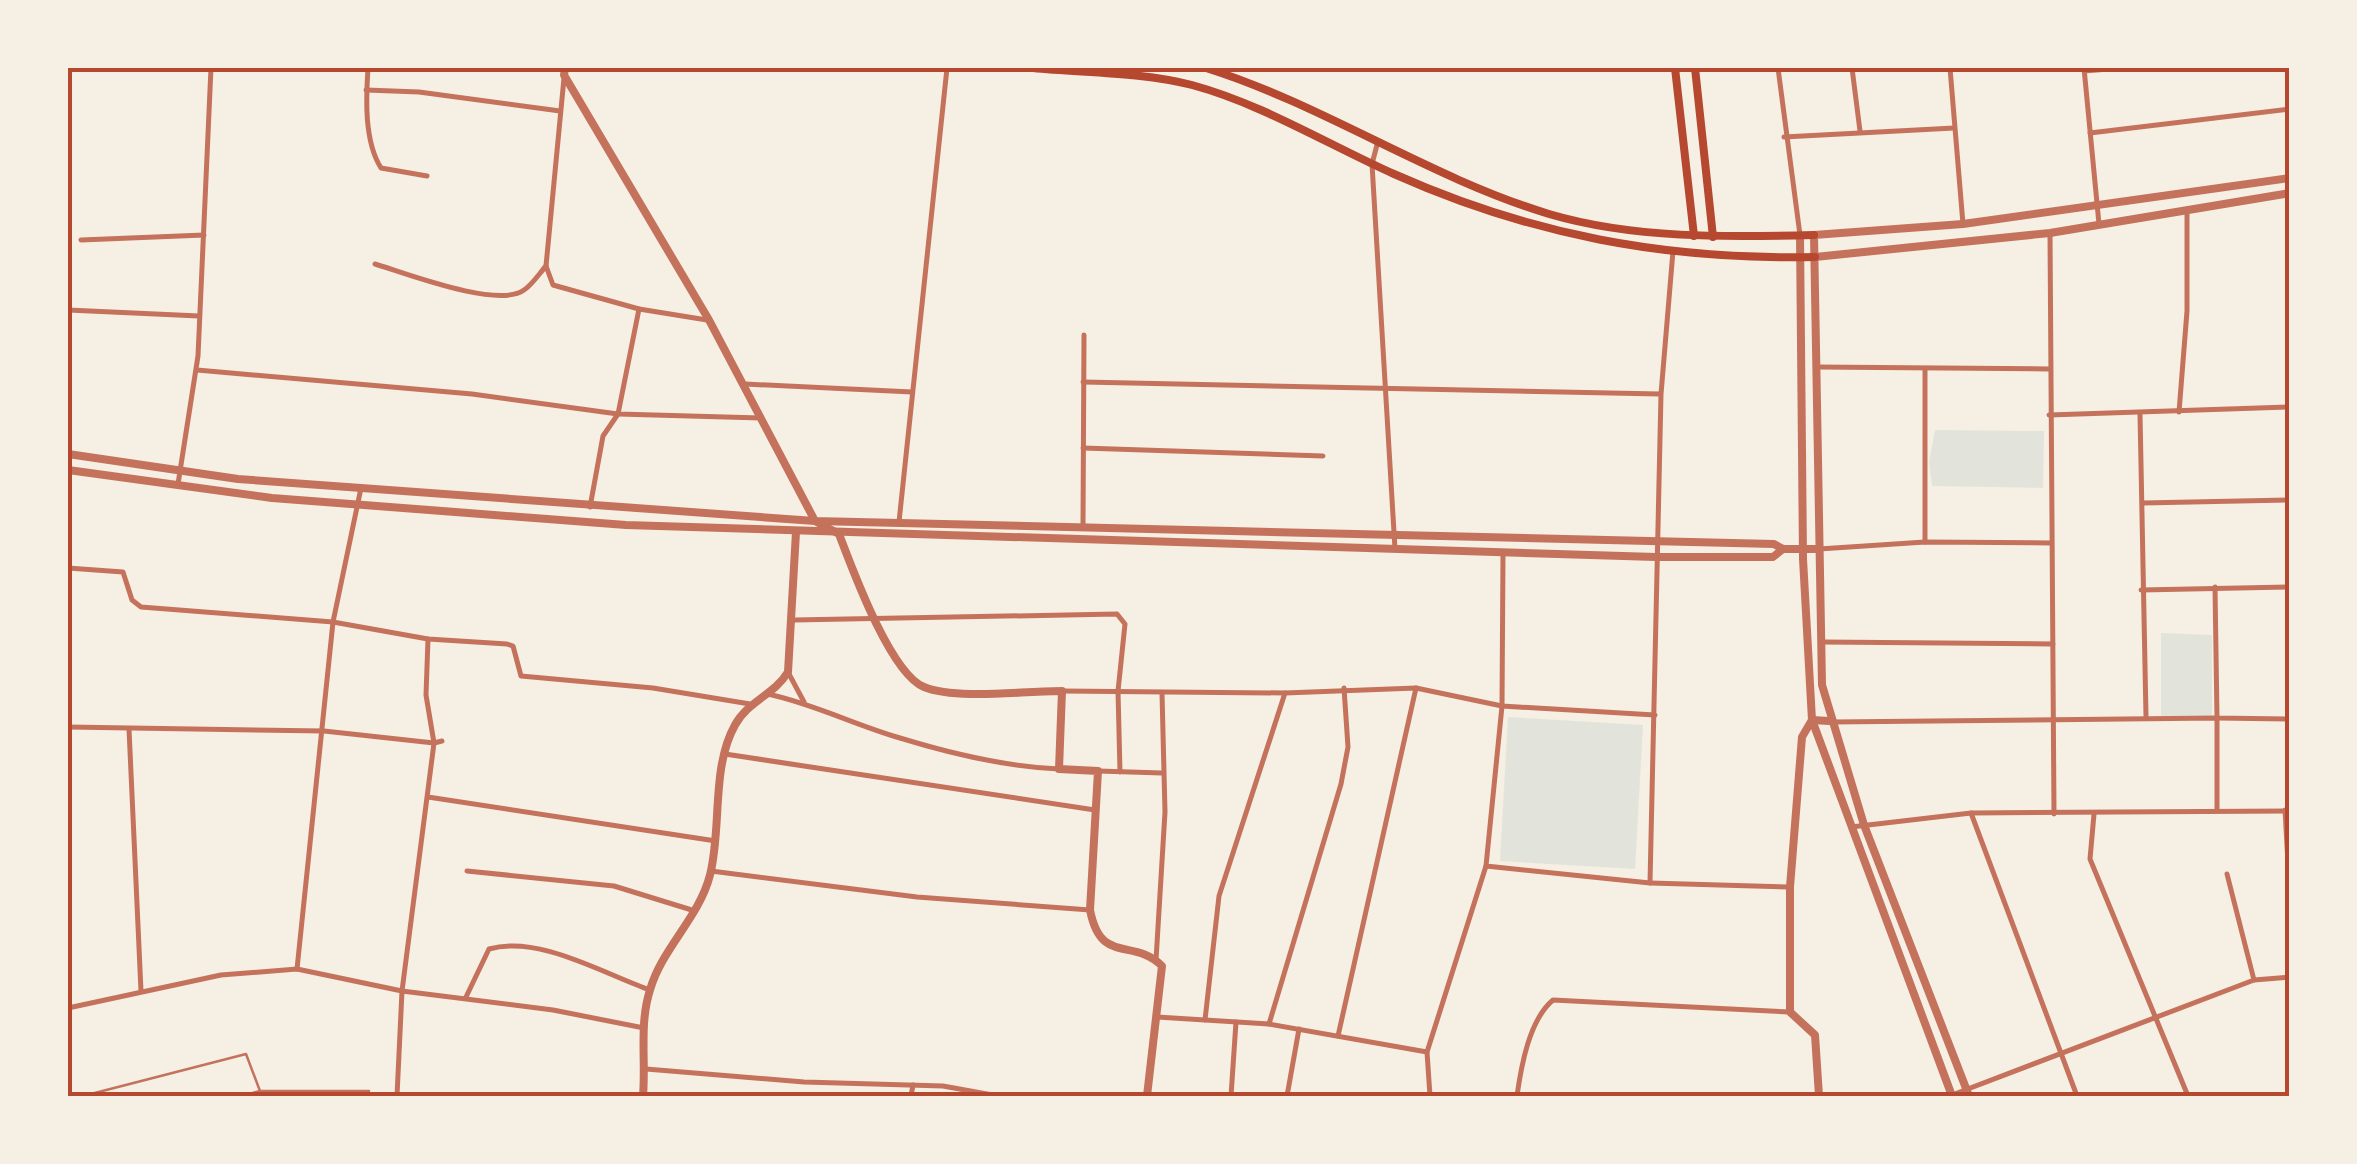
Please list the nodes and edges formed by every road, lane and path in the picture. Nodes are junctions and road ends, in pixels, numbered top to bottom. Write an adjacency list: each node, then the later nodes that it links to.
1 (211, 68): 31 (street)
2 (368, 68): 14 (street)
3 (947, 68): 54 (street)
4 (1033, 68): 22 (main road)
5 (1206, 68): 21 (main road)
6 (1676, 68): 34 (main road)
7 (1695, 68): 35 (main road)
8 (1778, 68): 20 (street)
9 (1852, 68): 18 (street)
10 (1950, 68): 17 (street)
11 (2122, 68): 12 (street)
12 (2084, 70): 19 (street)
13 (564, 71): 16 (street); 45 (street)
14 (366, 90): 16 (street); 23 (street)
15 (2290, 109): 19 (street)
16 (560, 111): 41 (street)
17 (1954, 128): 18 (street); 28 (street)
18 (1860, 131): 20 (street)
19 (2090, 133): 26 (street)
20 (1784, 137): 32 (street)
21 (1378, 141): 22 (street); 34 (main road)
22 (1372, 164): 37 (main road); 53 (street)
23 (428, 176)
24 (2290, 178): 26 (street)
25 (2290, 193): 27 (street)
26 (2097, 206): 28 (street); 29 (street)
27 (2188, 210): 29 (street); 57 (street)
28 (1962, 224): 33 (street)
29 (2100, 225): 30 (street)
30 (2050, 233): 39 (street); 48 (street)
31 (204, 235): 36 (street); 44 (street)
32 (1800, 235): 33 (main road); 35 (main road); 38 (street)
33 (1814, 235): 39 (street)
34 (1694, 236): 35 (main road)
35 (1712, 237)
36 (81, 240)
37 (1673, 250): 38 (main road); 55 (street)
38 (1802, 258): 39 (main road); 85 (street)
39 (1815, 258): 47 (street)
40 (375, 264): 41 (street)
41 (546, 266): 42 (street)
42 (639, 309): 45 (street); 58 (street)
43 (68, 310): 44 (street)
44 (200, 316): 49 (street)
45 (709, 320): 52 (street)
46 (1084, 335): 51 (street)
47 (1817, 367): 50 (street); 83 (street)
48 (2050, 369): 50 (street); 59 (street)
49 (197, 370): 58 (street); 66 (street)
50 (1926, 370): 80 (street)
51 (1083, 382): 53 (street); 62 (street)
52 (743, 384): 54 (street); 61 (street)
53 (1385, 390): 55 (street); 78 (street)
54 (912, 392): 74 (street)
55 (1661, 394): 79 (street)
56 (2290, 408): 57 (street)
57 (2179, 412): 60 (street)
58 (618, 414): 61 (street); 72 (street)
59 (2048, 414): 60 (street); 81 (street)
60 (2140, 414): 71 (street)
61 (761, 418): 73 (street)
62 (1083, 448): 64 (street); 75 (street)
63 (68, 454): 66 (street)
64 (1323, 456)
65 (68, 470): 67 (street)
66 (180, 470): 67 (street); 68 (street)
67 (178, 484): 70 (street)
68 (361, 488): 70 (street); 72 (street)
69 (2290, 500): 71 (street)
70 (359, 502): 76 (street); 94 (street)
71 (2142, 502): 91 (street)
72 (590, 508): 73 (street)
73 (815, 521): 74 (street); 77 (street)
74 (898, 522): 75 (street)
75 (1083, 527): 78 (street)
76 (796, 532): 77 (street); 93 (street)
77 (839, 534): 82 (street); 92 (street)
78 (1394, 536): 79 (street); 82 (street)
79 (1656, 542): 84 (street); 87 (street)
80 (1925, 542): 81 (street); 83 (street)
81 (2050, 542): 97 (street)
82 (1395, 549): 86 (street)
83 (1819, 549): 85 (street); 96 (street)
84 (1783, 550): 85 (street); 87 (street)
85 (1803, 550): 113 (street)
86 (1503, 553): 87 (street); 108 (street)
87 (1656, 557): 109 (street)
88 (68, 568): 94 (street)
89 (2290, 587): 90 (street)
90 (2215, 588): 91 (street); 111 (street)
91 (2141, 590): 110 (street)
92 (872, 616): 93 (street); 101 (street); 102 (street)
93 (794, 620): 98 (street)
94 (333, 622): 95 (street); 118 (street)
95 (428, 639): 107 (street); 120 (street)
96 (1818, 642): 97 (street); 114 (street)
97 (2053, 644): 115 (street)
98 (788, 672): 105 (street); 106 (street)
99 (1344, 688): 100 (street); 104 (street); 159 (street)
100 (1416, 688): 108 (street); 162 (street)
101 (1062, 691): 102 (street); 122 (street)
102 (1118, 691): 103 (street); 124 (street)
103 (1162, 692): 104 (street); 125 (street)
104 (1285, 693): 157 (street)
105 (767, 694): 106 (street); 107 (street)
106 (804, 702): 122 (street)
107 (750, 704): 121 (street)
108 (1502, 706): 109 (street); 136 (street)
109 (1655, 715): 140 (street)
110 (2146, 716): 111 (street); 115 (street)
111 (2218, 718): 112 (street); 128 (street)
112 (2290, 719)
113 (1812, 720): 114 (street); 134 (street); 141 (street)
114 (1829, 721): 115 (street); 133 (street)
115 (2054, 722): 132 (street)
116 (68, 728): 117 (street)
117 (128, 729): 118 (street); 151 (street)
118 (324, 732): 120 (street); 146 (street)
119 (442, 741): 120 (street)
120 (434, 743): 126 (street)
121 (725, 754): 127 (street); 135 (street)
122 (1059, 769): 123 (street)
123 (1098, 771): 124 (street); 127 (street)
124 (1120, 772): 125 (street)
125 (1162, 773): 145 (street)
126 (428, 797): 135 (street); 150 (street)
127 (1094, 810): 143 (street)
128 (2217, 810): 129 (street); 131 (street)
129 (2287, 810): 142 (street)
130 (1972, 813): 132 (street); 133 (street); 164 (street)
131 (2094, 813): 132 (street); 155 (street)
132 (2054, 814)
133 (1864, 825): 134 (street); 169 (street)
134 (1851, 827): 182 (street)
135 (716, 840): 137 (street)
136 (1486, 866): 140 (street); 163 (street)
137 (711, 871): 143 (street); 144 (street)
138 (467, 872): 144 (street)
139 (2226, 874): 148 (street)
140 (1650, 883): 141 (street)
141 (1790, 888): 154 (street)
142 (2290, 899)
143 (1090, 910): 145 (street)
144 (696, 912): 149 (street)
145 (1156, 960): 156 (street)
146 (297, 969): 150 (street); 151 (street)
147 (2290, 977): 148 (street)
148 (2254, 980): 155 (street)
149 (650, 990): 152 (street); 160 (street)
150 (402, 991): 152 (street); 172 (street)
151 (142, 992): 153 (street)
152 (466, 998): 160 (street)
153 (68, 1008)
154 (1790, 1012): 180 (street); 181 (street)
155 (2157, 1015): 164 (street); 184 (street)
156 (1154, 1017): 157 (street); 176 (street)
157 (1205, 1020): 158 (street)
158 (1236, 1022): 159 (street); 177 (street)
159 (1269, 1024): 161 (street)
160 (644, 1028): 165 (street)
161 (1299, 1029): 162 (street); 178 (street)
162 (1338, 1036): 163 (street)
163 (1427, 1052): 179 (street)
164 (2060, 1054): 169 (street); 183 (street)
165 (646, 1069): 166 (street); 173 (street)
166 (914, 1086): 174 (street); 175 (street)
167 (260, 1091): 168 (lane); 170 (lane); 171 (lane)
168 (369, 1091)
169 (1967, 1093): 182 (street)
170 (83, 1096)
171 (241, 1096)
172 (397, 1096)
173 (643, 1096)
174 (911, 1096)
175 (998, 1096)
176 (1147, 1096)
177 (1231, 1096)
178 (1287, 1096)
179 (1430, 1096)
180 (1517, 1096)
181 (1819, 1096)
182 (1952, 1096)
183 (2076, 1096)
184 (2188, 1096)

